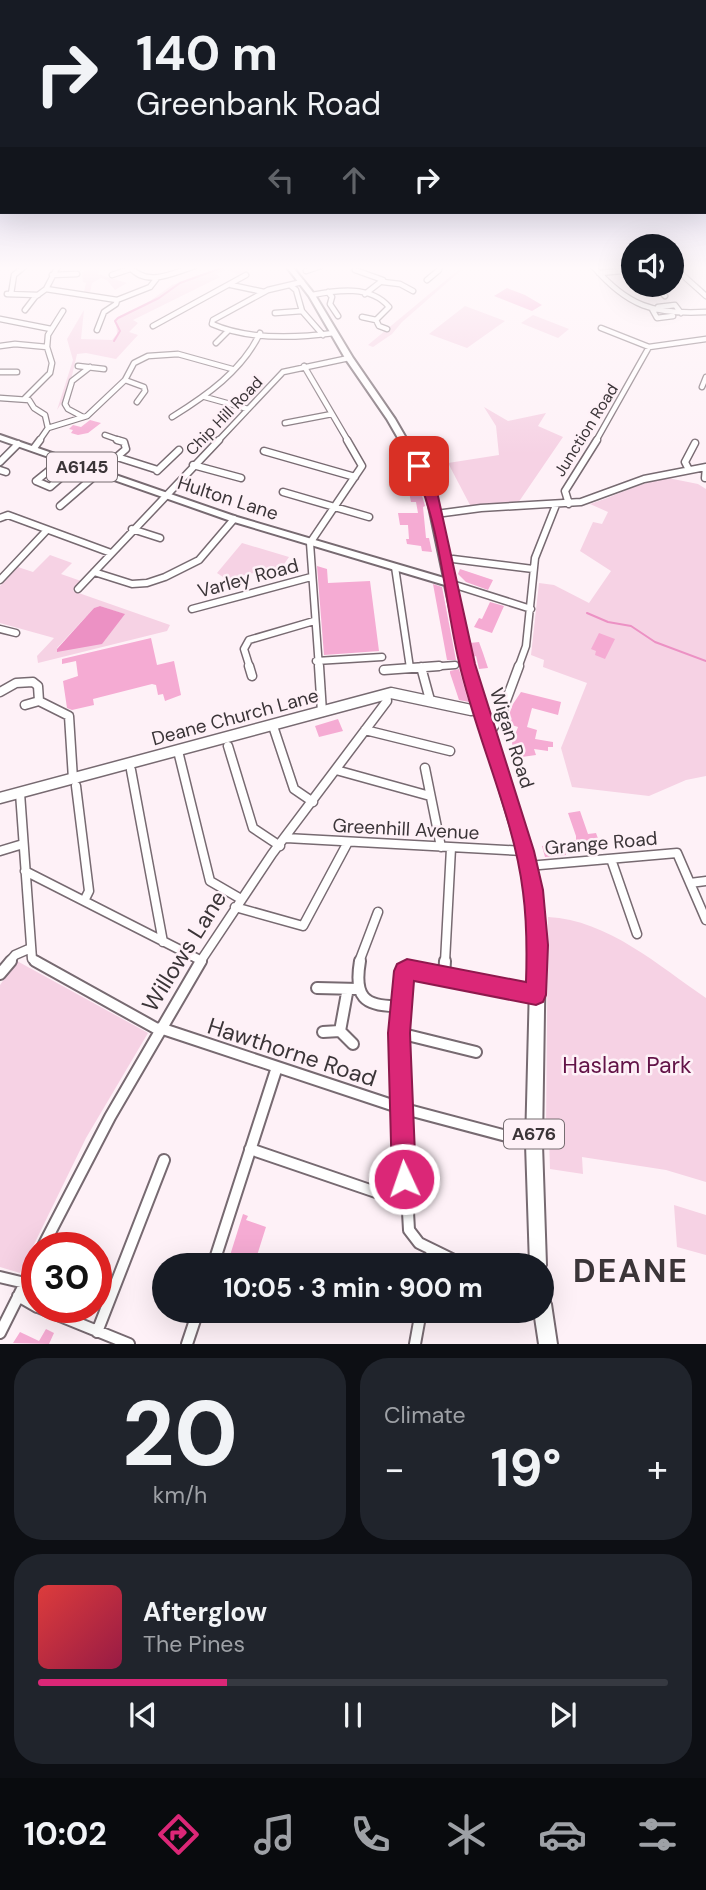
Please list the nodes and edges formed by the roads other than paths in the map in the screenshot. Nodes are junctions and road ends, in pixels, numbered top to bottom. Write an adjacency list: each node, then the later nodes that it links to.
1 (51, 329): 13 (street)
2 (223, 329): 6 (street)
3 (318, 329): 9 (street)
4 (332, 329): 8 (main road, Wigan Road / A676)
5 (603, 329): 14 (street)
6 (228, 331): 7 (street); 11 (street)
7 (260, 333): 9 (street); 20 (street)
8 (334, 333): 9 (street); 15 (main road, Wigan Road / A676)
9 (323, 335)
10 (706, 339): 14 (street)
11 (230, 344)
12 (0, 346): 13 (street)
13 (47, 347): 28 (street)
14 (649, 347): 58 (street, Junction Road)
15 (349, 358): 17 (street, Chip Hill Road); 62 (main road, Wigan Road / A676)
16 (78, 366): 18 (street)
17 (304, 366): 30 (street, Chip Hill Road); 31 (street)
18 (90, 367): 19 (street); 32 (street)
19 (104, 369)
20 (232, 369): 24 (street); 26 (street)
21 (12, 371): 22 (street)
22 (0, 372)
23 (706, 377): 25 (street)
24 (125, 380): 29 (street); 32 (street)
25 (702, 387)
26 (205, 397): 30 (street); 33 (street)
27 (0, 398): 28 (street)
28 (25, 398): 35 (street)
29 (137, 402)
30 (248, 409): 48 (street, Chip Hill Road)
31 (332, 414): 34 (street); 53 (street)
32 (83, 417): 35 (street)
33 (172, 417)
34 (285, 423)
35 (48, 428): 42 (street)
36 (0, 437): 39 (main road, Hulton Lane / A6145)
37 (107, 438): 41 (street)
38 (137, 441): 41 (street)
39 (18, 443): 42 (main road, Hulton Lane / A6145); 47 (street)
40 (695, 443): 50 (street)
41 (127, 444): 45 (street)
42 (34, 448): 46 (main road, Hulton Lane / A6145)
43 (179, 450): 45 (street)
44 (264, 450): 53 (street)
45 (117, 457): 52 (street)
46 (62, 460): 51 (street); 52 (main road, Hulton Lane / A6145)
47 (0, 462)
48 (193, 465): 55 (street); 57 (street, Chip Hill Road)
49 (706, 467): 50 (street); 54 (street)
50 (687, 470): 54 (street); 58 (street)
51 (47, 472): 51 (street)
52 (99, 472): 57 (main road, Hulton Lane / A6145); 60 (street)
53 (355, 477): 61 (street)
54 (705, 478)
55 (241, 479)
56 (284, 492): 61 (street)
57 (164, 495): 65 (main road, Hulton Lane / A6145); 66 (street, Chip Hill Road)
58 (569, 504): 59 (street)
59 (556, 505): 62 (street); 73 (street, Junction Road)
60 (60, 506)
61 (334, 506): 63 (street); 69 (street)
62 (436, 514): 77 (main road, Wigan Road / A676)
63 (369, 517)
64 (0, 518): 67 (street)
65 (234, 519): 69 (main road, Hulton Lane / A6145); 74 (street)
66 (132, 529): 68 (street); 70 (street, Chip Hill Road)
67 (47, 530): 70 (street); 76 (street)
68 (160, 538)
69 (310, 543): 72 (main road, Hulton Lane / A6145); 75 (street)
70 (111, 553): 74 (street, Chip Hill Road)
71 (453, 559): 73 (street)
72 (395, 567): 77 (main road, Hulton Lane / A6145); 88 (street)
73 (533, 569): 79 (street, Junction Road)
74 (93, 572): 78 (street, Chip Hill Road)
75 (311, 577): 80 (street, Varley Road); 81 (street)
76 (0, 580)
77 (449, 583): 79 (street); 96 (main road, Wigan Road / A676)
78 (78, 589)
79 (531, 609): 100 (street, Junction Road)
80 (192, 610)
81 (314, 621): 85 (street); 90 (street)
82 (0, 629): 83 (street)
83 (16, 633)
84 (382, 657): 85 (street)
85 (316, 661): 97 (street)
86 (455, 665): 87 (street)
87 (421, 667): 88 (street); 93 (street)
88 (410, 668): 89 (street)
89 (384, 670)
90 (252, 676)
91 (0, 691): 94 (street)
92 (386, 694): 93 (street, Deane Church Lane); 97 (street, Deane Church Lane); 99 (street, Willows Lane)
93 (429, 700): 96 (street, Deane Church Lane)
94 (39, 701): 95 (street); 107 (street)
95 (25, 705)
96 (481, 709): 100 (main road, Wigan Road / A676)
97 (322, 712): 98 (street, Deane Church Lane)
98 (273, 726): 102 (street, Deane Church Lane); 111 (street)
99 (365, 730): 103 (street); 106 (street, Willows Lane)
100 (489, 734): 117 (main road, Wigan Road / A676)
101 (228, 746): 112 (street)
102 (178, 751): 107 (street, Deane Church Lane); 124 (street)
103 (450, 751)
104 (425, 768): 109 (street)
105 (131, 770): 128 (street)
106 (336, 770): 109 (street); 111 (street, Willows Lane)
107 (75, 783): 108 (street, Deane Church Lane); 123 (street)
108 (20, 793): 110 (street, Deane Church Lane); 114 (street)
109 (430, 796): 115 (street)
110 (0, 798)
111 (313, 802): 112 (street, Willows Lane)
112 (283, 842): 113 (street, Greenhill Avenue); 124 (street, Willows Lane)
113 (348, 842): 115 (street, Greenhill Avenue); 124 (street)
114 (23, 844): 116 (street); 120 (street)
115 (446, 847): 117 (street, Greenhill Avenue); 132 (street)
116 (0, 851)
117 (524, 851): 119 (main road, Wigan Road / A676)
118 (611, 859): 119 (street, Grange Road); 122 (street, Grange Road); 127 (street)
119 (528, 866): 136 (main road, Wigan Road / A676)
120 (25, 871): 123 (street); 129 (street)
121 (706, 881): 122 (street)
122 (690, 883): 126 (street)
123 (84, 901): 128 (street)
124 (238, 903): 130 (street, Willows Lane)
125 (372, 917): 134 (street)
126 (706, 920)
127 (637, 934)
128 (163, 942): 130 (street)
129 (31, 948): 131 (street); 138 (street, Hawthorne Road)
130 (202, 961): 138 (street, Willows Lane)
131 (0, 974)
132 (444, 976): 136 (street); 137 (street)
133 (317, 988): 135 (street)
134 (359, 989): 135 (street); 137 (street)
135 (347, 993): 139 (street)
136 (536, 995): 146 (main road, Wigan Road / A676)
137 (400, 1006): 141 (street)
138 (160, 1029): 144 (street, Hawthorne Road); 150 (street, Willows Lane)
139 (340, 1031): 140 (street); 142 (street)
140 (323, 1032)
141 (399, 1033): 143 (street); 145 (street)
142 (353, 1044)
143 (476, 1052)
144 (276, 1068): 145 (street, Hawthorne Road); 147 (street)
145 (401, 1108): 146 (street, Hawthorne Road); 149 (street)
146 (534, 1144): 155 (main road, Wigan Road / A676)
147 (250, 1149): 149 (street); 152 (street)
148 (164, 1160): 165 (street)
149 (405, 1202): 151 (street)
150 (50, 1232)
151 (432, 1250): 153 (street); 154 (street)
152 (217, 1253)
153 (431, 1253)
154 (438, 1253)
155 (538, 1253)
156 (0, 1277): 157 (street)
157 (21, 1282)
158 (21, 1290): 159 (street)
159 (18, 1296): 160 (street); 166 (street)
160 (21, 1298)
161 (75, 1323): 165 (street)
162 (194, 1323): 168 (street)
163 (419, 1323): 169 (street)
164 (545, 1323): 170 (main road)
165 (97, 1332): 167 (street)
166 (0, 1333)
167 (129, 1344)
168 (187, 1344)
169 (415, 1344)
170 (548, 1344)

